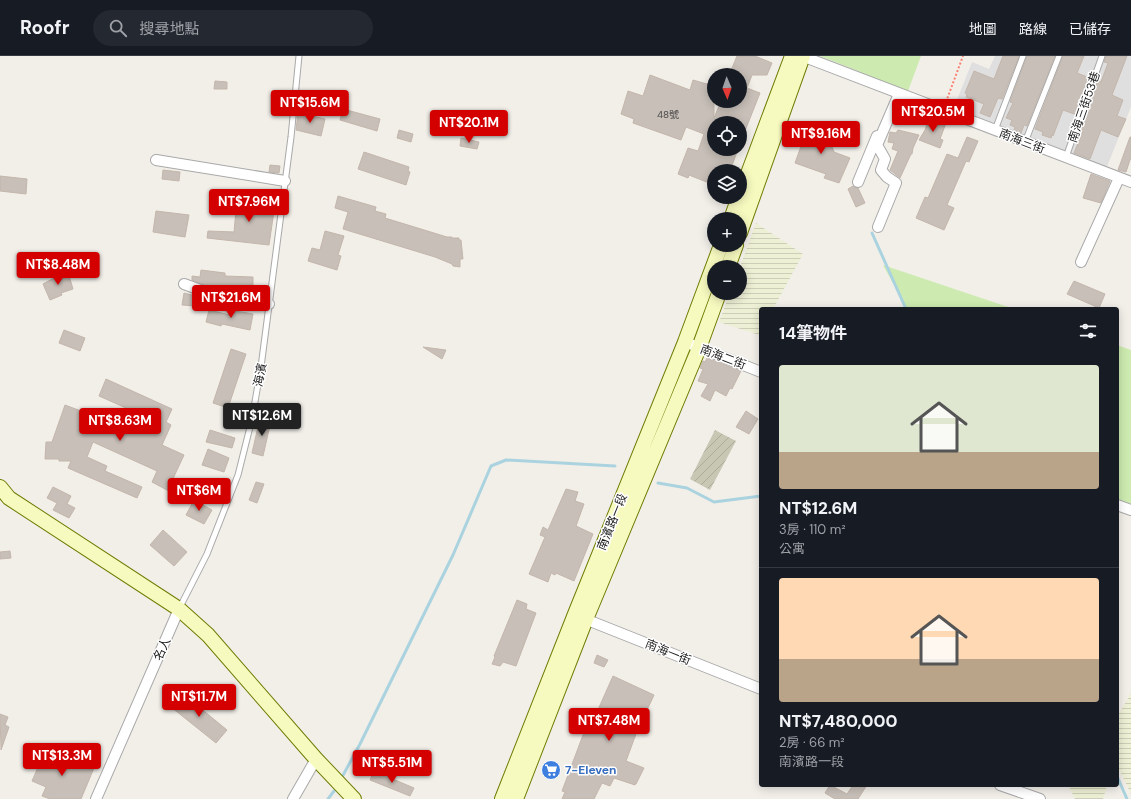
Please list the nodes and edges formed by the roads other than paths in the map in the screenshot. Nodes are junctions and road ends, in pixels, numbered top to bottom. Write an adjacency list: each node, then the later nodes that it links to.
1 (298, 56): 14 (lane, 海濱)
2 (792, 56): 12 (main road)
3 (802, 56): 7 (street, 南海三街); 17 (main road)
4 (1023, 56): 8 (lane)
5 (1059, 56): 9 (lane)
6 (1102, 56): 10 (lane, 南海三街53巷)
7 (897, 93): 8 (street, 南海三街); 15 (street); 18 (street)
8 (995, 130): 9 (street, 南海三街)
9 (1026, 142): 10 (street, 南海三街)
10 (1066, 157): 13 (street, 南海三街)
11 (156, 160): 14 (street)
12 (747, 177)
13 (1119, 178): 16 (street, 南海三街); 20 (street)
14 (285, 181): 23 (lane, 海濱)
15 (858, 182)
16 (1131, 182)
17 (747, 213)
18 (878, 227)
19 (718, 252): 24 (main road, 南濱路一段)
20 (1081, 262)
21 (184, 284): 23 (street)
22 (716, 300): 25 (main road, 南濱路一段)
23 (269, 304): 30 (lane, 海濱)
24 (685, 342): 25 (street, 南海二街); 31 (main road, 南濱路一段)
25 (699, 348): 26 (street, 南海二街); 31 (main road, 南濱路一段)
26 (759, 371)
27 (0, 488): 30 (main road)
28 (1119, 506): 29 (street)
29 (1131, 510)
30 (179, 609): 33 (main road); 35 (street, 名人)
31 (580, 617): 32 (street, 南海一街); 38 (main road, 南濱路一段); 39 (main road, 南濱路一段)
32 (759, 688)
33 (316, 759): 36 (street); 37 (main road)
34 (1006, 787): 40 (street)
35 (96, 799)
36 (293, 799)
37 (354, 799)
38 (502, 799)
39 (516, 799)
40 (1040, 799)

